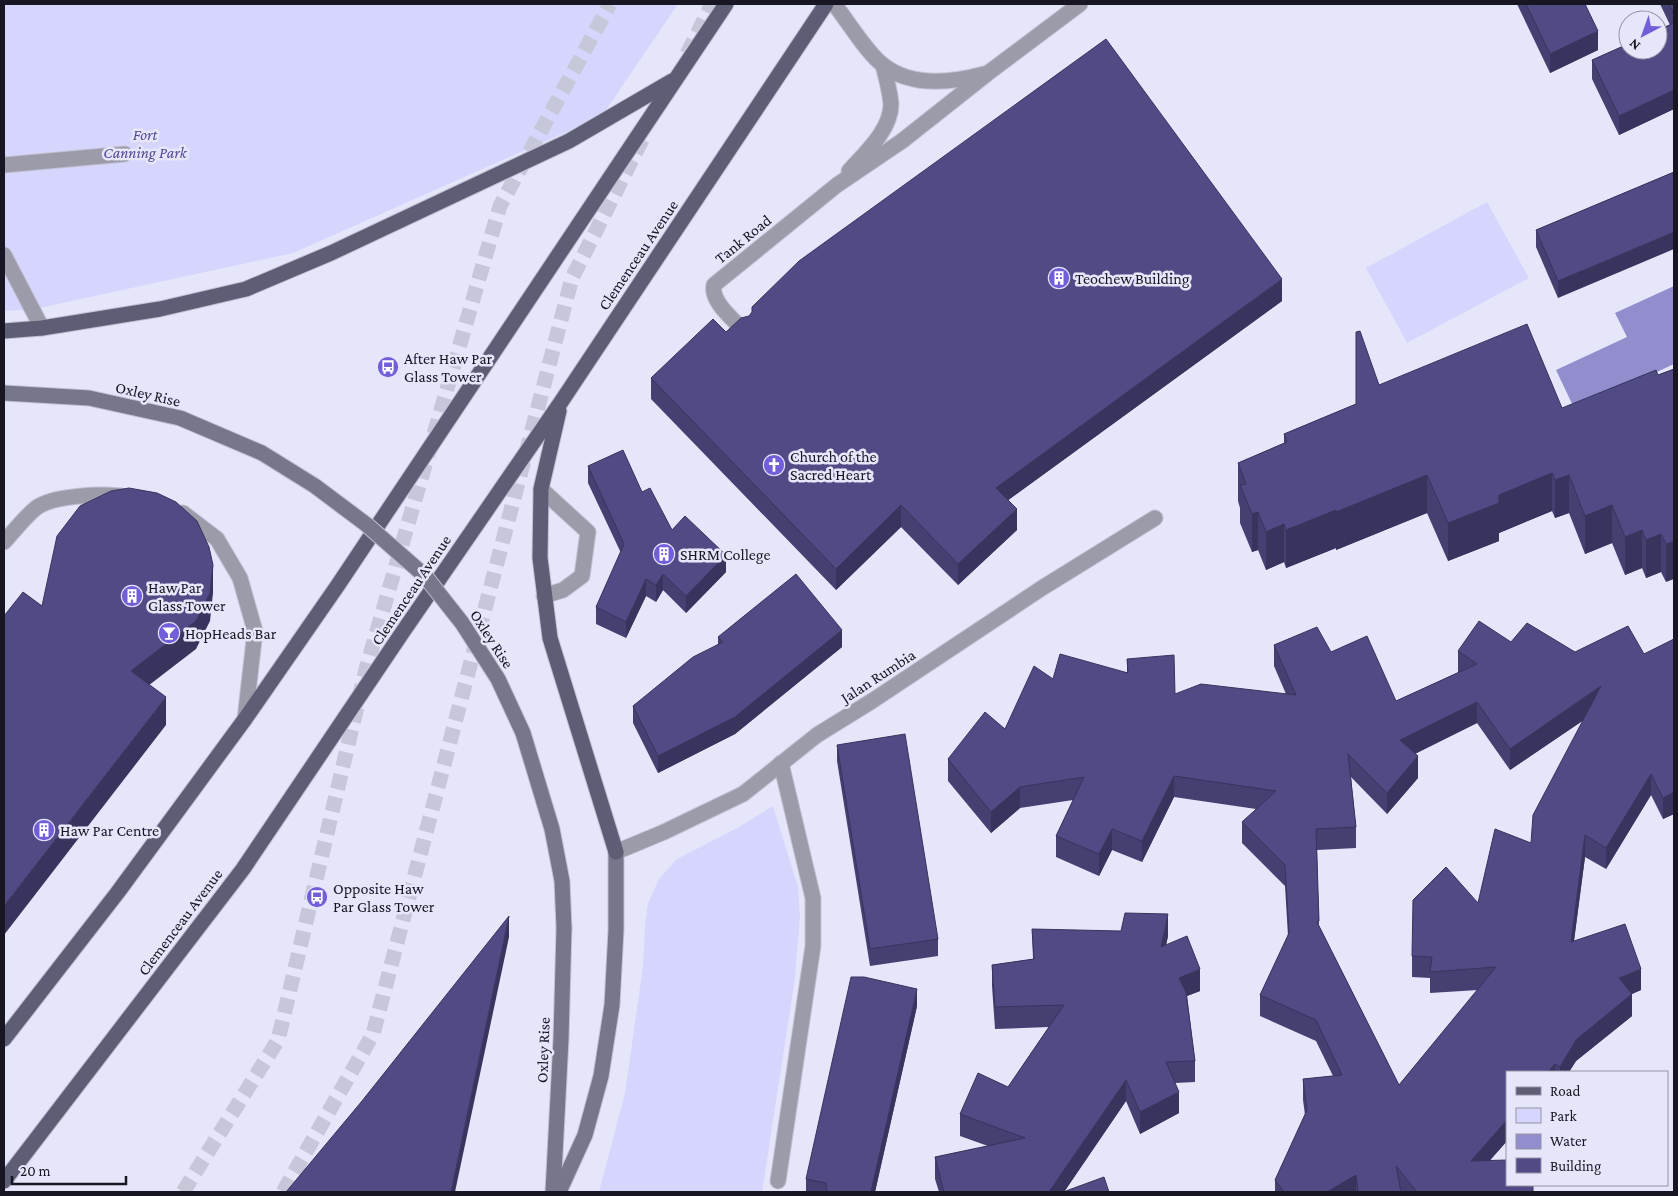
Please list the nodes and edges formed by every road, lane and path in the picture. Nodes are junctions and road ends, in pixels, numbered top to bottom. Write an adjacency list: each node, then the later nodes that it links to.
1 (726, 4): 7 (main road)
2 (826, 4): 16 (main road, Clemenceau Avenue)
3 (834, 4): 5 (street, Tank Road)
4 (1080, 4): 6 (street, Tank Road)
5 (883, 65): 6 (street, Tank Road); 10 (street, Tank Road)
6 (988, 73): 10 (street, Tank Road)
7 (676, 79): 12 (main road); 23 (main road)
8 (125, 154): 9 (street)
9 (4, 165)
10 (837, 185): 13 (street, Tank Road)
11 (4, 255): 12 (street)
12 (42, 328): 14 (main road)
13 (743, 330)
14 (4, 331)
15 (4, 393): 29 (main road, Oxley Rise, bridge)
16 (561, 402): 17 (main road); 27 (main road, Clemenceau Avenue)
17 (541, 489): 22 (main road); 22 (street)
18 (134, 497): 21 (street)
19 (169, 506): 23 (street)
20 (1155, 518): 24 (street, Jalan Rumbia)
21 (4, 542)
22 (544, 596): 25 (main road)
23 (244, 719): 26 (main road)
24 (781, 763): 25 (street, Jalan Rumbia); 28 (street)
25 (616, 852): 30 (main road)
26 (4, 1039)
27 (4, 1181)
28 (778, 1181)
29 (553, 1192)
30 (559, 1192)

